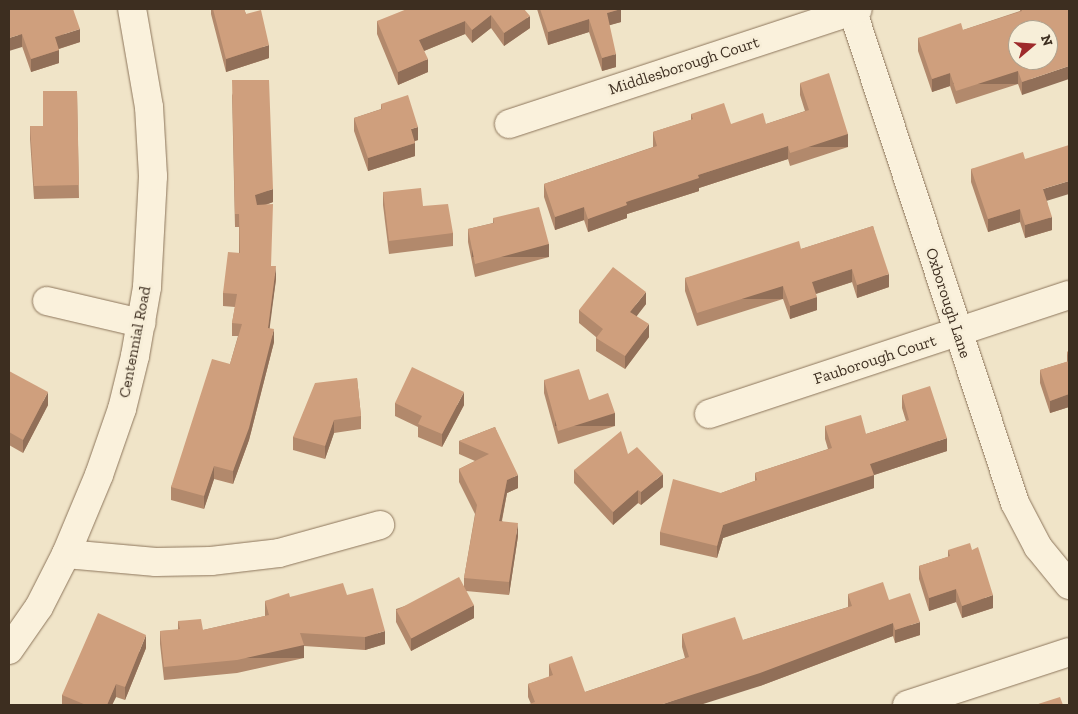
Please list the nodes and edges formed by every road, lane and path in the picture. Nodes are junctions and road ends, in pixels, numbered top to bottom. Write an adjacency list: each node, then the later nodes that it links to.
1 (132, 9): 6 (street, Centennial Road)
2 (854, 9): 3 (street, Middlesborough Court); 7 (street, Oxborough Lane)
3 (509, 124)
4 (1069, 296): 7 (street, Fauborough Court)
5 (47, 301): 6 (street)
6 (141, 323): 10 (street, Centennial Road)
7 (958, 332): 8 (street, Fauborough Court); 11 (street, Oxborough Lane)
8 (709, 414)
9 (380, 525): 10 (street)
10 (66, 554): 12 (street, Centennial Road)
11 (1069, 585)
12 (9, 650)
13 (1069, 652): 14 (street)
14 (907, 705)

